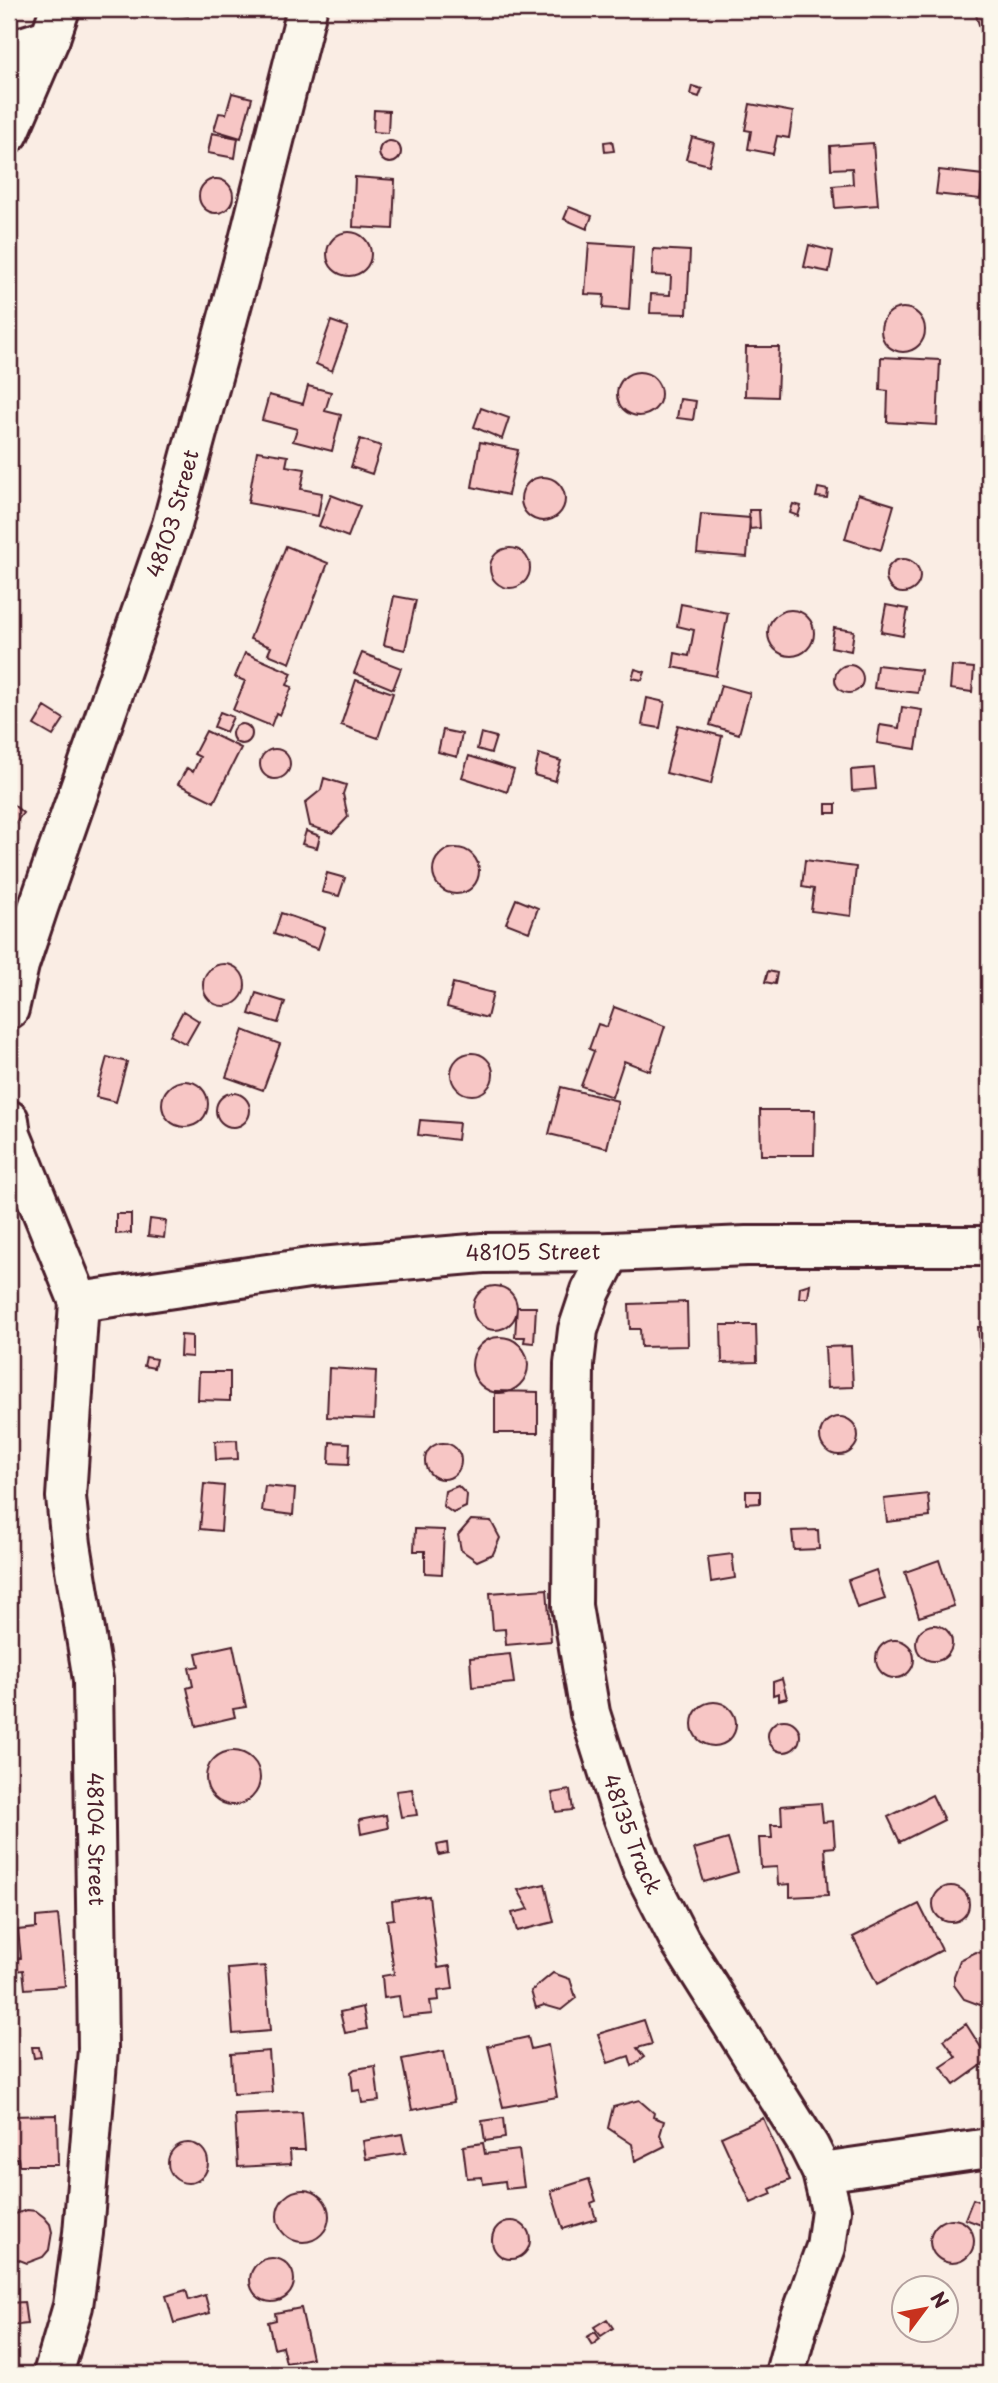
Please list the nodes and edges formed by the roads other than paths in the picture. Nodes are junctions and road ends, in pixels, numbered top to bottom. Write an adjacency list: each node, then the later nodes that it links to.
1 (307, 9): 5 (street, 48103 Street)
2 (55, 24): 3 (street); 4 (street)
3 (9, 51)
4 (9, 133)
5 (9, 1009)
6 (9, 1120): 9 (street)
7 (989, 1246): 8 (street, 48105 Street)
8 (611, 1252): 9 (street, 48105 Street); 11 (street, 48135 Track)
9 (79, 1302): 12 (street, 48104 Street)
10 (989, 2148): 11 (street)
11 (822, 2172): 13 (street, 48135 Track)
12 (53, 2374)
13 (785, 2374)

